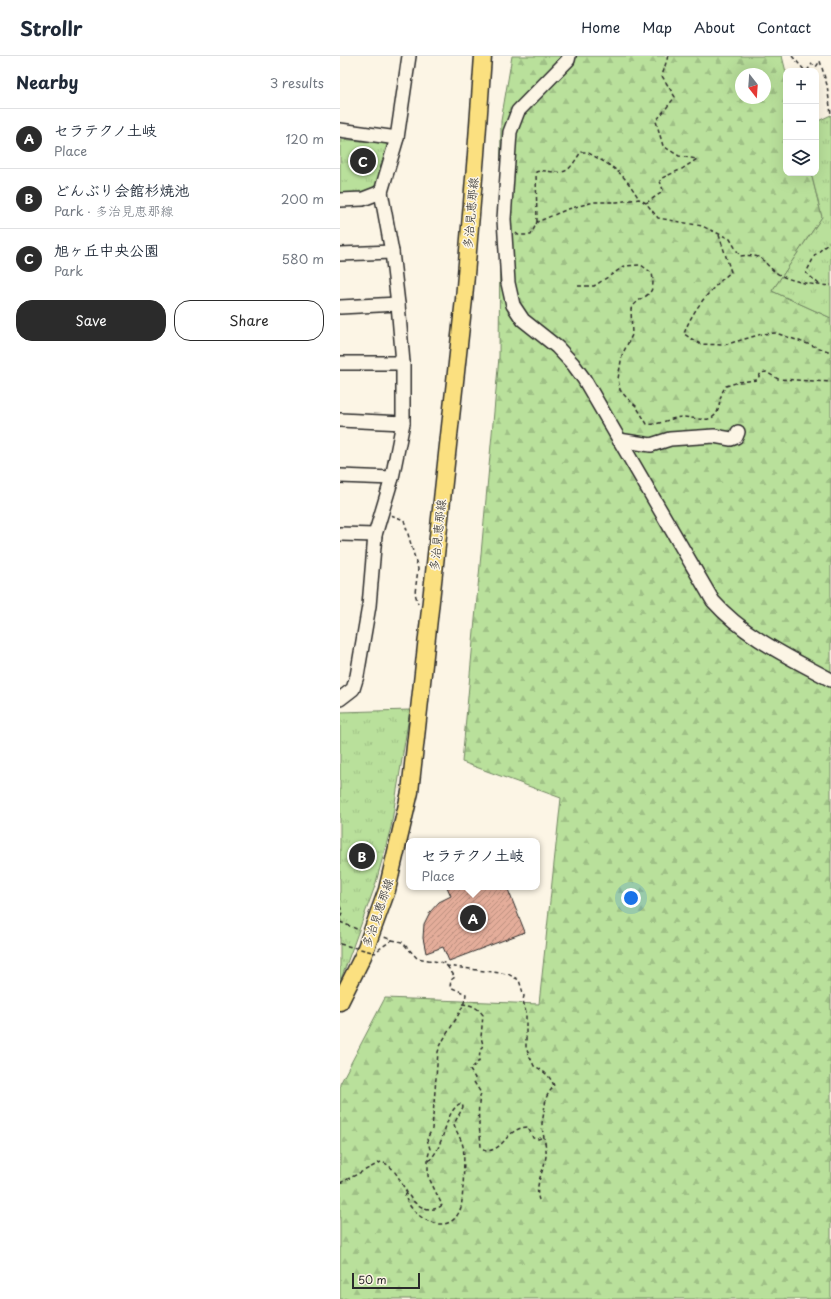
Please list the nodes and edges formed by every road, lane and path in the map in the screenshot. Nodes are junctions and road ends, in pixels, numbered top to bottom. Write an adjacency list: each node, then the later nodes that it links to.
1 (409, 56): 10 (street)
2 (483, 56): 49 (main road, 多治見恵那線)
3 (569, 56): 15 (street)
4 (668, 56): 14 (path)
5 (792, 56): 6 (path)
6 (803, 68)
7 (809, 68): 8 (path)
8 (831, 114)
9 (340, 130): 10 (street)
10 (397, 138): 11 (street)
11 (381, 192): 13 (street); 19 (street)
12 (639, 199): 14 (path); 16 (path); 16 (path)
13 (340, 200)
14 (646, 203): 17 (path)
15 (504, 219): 16 (path); 33 (street)
16 (537, 222)
17 (719, 235): 21 (path); 26 (path)
18 (831, 241): 21 (path)
19 (392, 252): 20 (street); 24 (street)
20 (340, 254)
21 (820, 285): 22 (path)
22 (831, 285)
23 (578, 286): 29 (path)
24 (398, 304): 25 (street); 28 (street)
25 (340, 307)
26 (831, 352)
27 (340, 363): 28 (street)
28 (403, 363): 31 (street)
29 (831, 382)
30 (340, 420): 31 (street)
31 (403, 423): 35 (street)
32 (738, 432): 33 (street)
33 (619, 440): 40 (street)
34 (340, 476): 35 (street)
35 (392, 478): 36 (street)
36 (382, 513): 38 (street); 39 (path)
37 (340, 534): 38 (street)
38 (375, 536): 41 (street)
39 (419, 606)
40 (831, 680)
41 (340, 699)
42 (340, 906): 43 (path)
43 (340, 922): 44 (path)
44 (362, 931)
45 (380, 936): 46 (path)
46 (392, 940): 47 (path, bridge); 48 (path)
47 (340, 944)
48 (447, 966): 50 (path); 51 (path)
49 (340, 1002)
50 (462, 1004): 51 (path); 52 (path)
51 (544, 1137): 55 (path)
52 (428, 1163): 54 (path); 54 (path)
53 (340, 1183): 54 (path)
54 (407, 1193)
55 (539, 1200)

